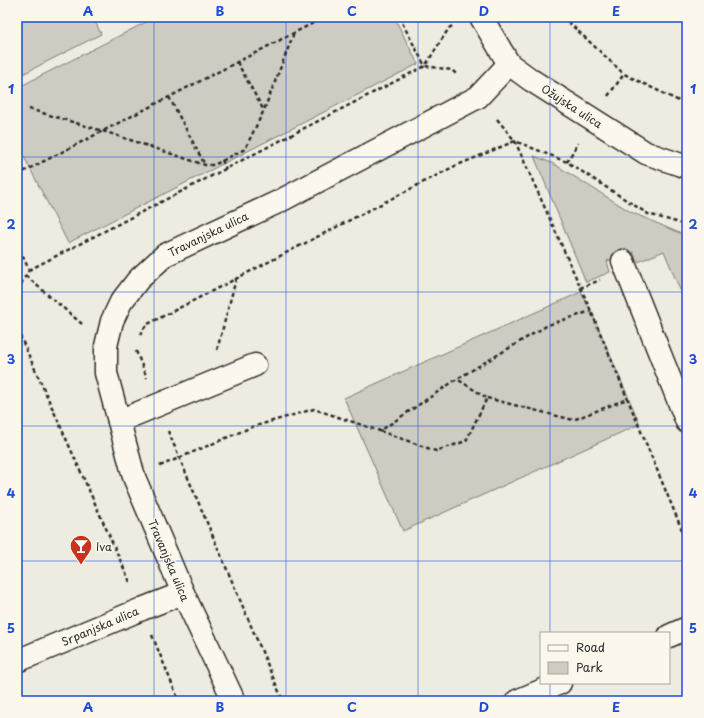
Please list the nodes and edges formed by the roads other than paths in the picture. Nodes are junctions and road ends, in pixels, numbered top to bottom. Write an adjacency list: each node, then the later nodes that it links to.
1 (481, 17): 2 (street, Ožujska ulica)
2 (509, 64): 3 (street, Ožujska ulica); 6 (street, Travanjska ulica)
3 (687, 167)
4 (623, 261): 7 (street)
5 (255, 365): 6 (street)
6 (118, 421): 8 (street, Travanjska ulica)
7 (687, 422)
8 (183, 593): 11 (street, Srpanjska ulica); 13 (street, Travanjska ulica)
9 (687, 628): 10 (street)
10 (670, 636)
11 (17, 661)
12 (558, 684): 14 (street)
13 (234, 701)
14 (518, 701)

